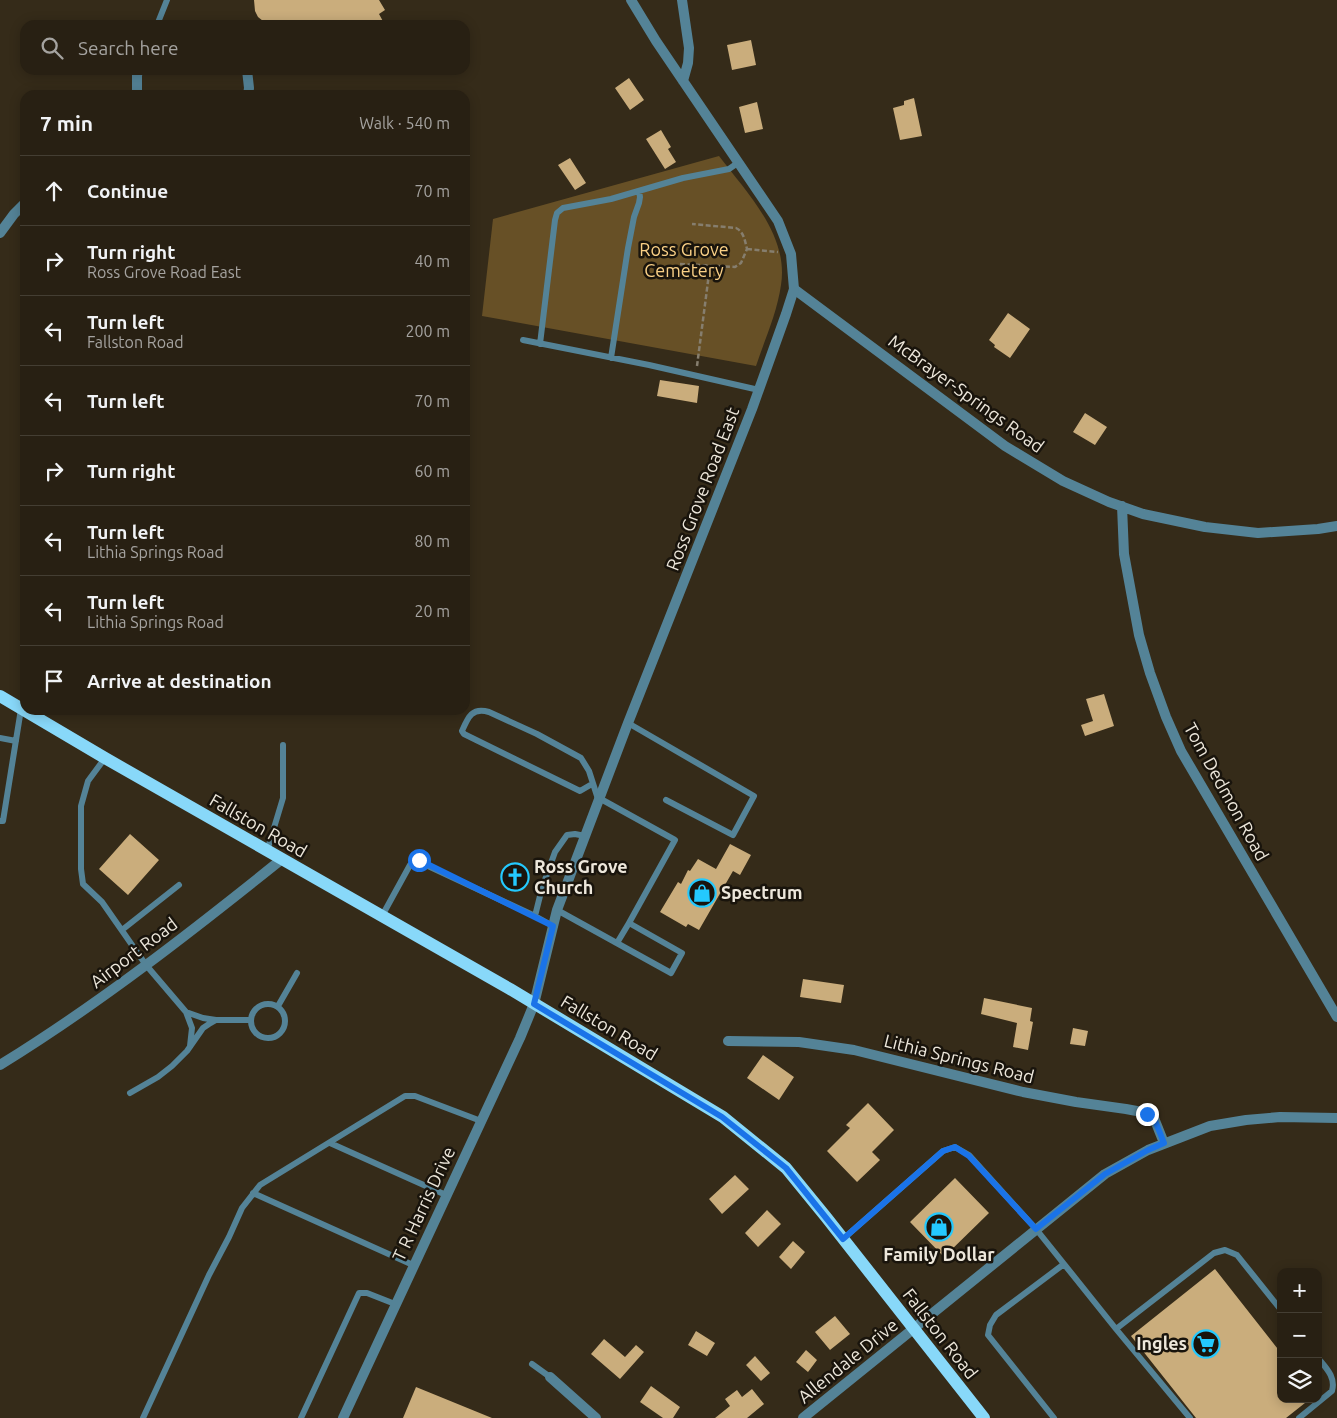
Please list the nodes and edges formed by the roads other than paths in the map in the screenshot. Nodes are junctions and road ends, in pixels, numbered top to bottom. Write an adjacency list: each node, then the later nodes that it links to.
1 (167, 0): 4 (lane)
2 (631, 0): 7 (street, Ross Grove Road East)
3 (682, 0): 7 (street)
4 (159, 20)
5 (137, 75): 8 (street)
6 (248, 75): 9 (street)
7 (683, 81): 10 (street, Ross Grove Road East)
8 (137, 90)
9 (249, 90)
10 (739, 162): 11 (lane); 14 (street, Ross Grove Road East)
11 (639, 192): 16 (lane); 17 (lane)
12 (20, 208): 13 (street)
13 (0, 233)
14 (794, 289): 18 (street, Ross Grove Road East); 19 (street, McBrayer-Springs Road)
15 (524, 340): 16 (lane)
16 (540, 344): 17 (lane)
17 (611, 358): 18 (lane)
18 (759, 390): 25 (street, Ross Grove Road East)
19 (1122, 506): 20 (street, McBrayer-Springs Road); 50 (street, Tom Dedmon Road)
20 (1337, 526)
21 (0, 696): 22 (main road, Fallston Road)
22 (20, 708)
23 (20, 715): 27 (lane)
24 (31, 715): 29 (main road, Fallston Road)
25 (628, 723): 31 (street, Ross Grove Road East); 32 (lane)
26 (0, 738): 27 (lane)
27 (16, 742): 33 (lane)
28 (283, 745): 35 (lane)
29 (104, 758): 35 (main road, Fallston Road); 43 (lane)
30 (592, 784): 30 (lane); 31 (lane)
31 (599, 799): 34 (street, Ross Grove Road East); 41 (lane)
32 (666, 800)
33 (0, 821)
34 (585, 836): 38 (street, Ross Grove Road East); 40 (lane)
35 (267, 851): 36 (main road, Fallston Road)
36 (282, 859): 39 (main road, Fallston Road); 45 (street, Airport Road)
37 (179, 885): 43 (lane)
38 (557, 910): 42 (street, Ross Grove Road East); 44 (lane)
39 (382, 916): 40 (lane); 47 (main road, Fallston Road)
40 (534, 916): 42 (lane)
41 (629, 923): 44 (lane); 44 (lane)
42 (553, 926): 47 (street, Ross Grove Road East)
43 (122, 930): 45 (lane)
44 (617, 943)
45 (146, 965): 49 (lane); 55 (street, Airport Road)
46 (296, 973): 48 (lane)
47 (534, 1004): 58 (street, T R Harris Drive); 64 (main road, Fallston Road)
48 (278, 1006): 52 (lane); 52 (lane)
49 (186, 1012): 51 (lane); 54 (lane)
50 (1337, 1018)
51 (216, 1020): 52 (lane); 54 (lane)
52 (251, 1020)
53 (728, 1041): 60 (street, Lithia Springs Road)
54 (190, 1046): 56 (lane)
55 (0, 1065)
56 (130, 1093)
57 (1337, 1118): 60 (street)
58 (481, 1122): 59 (lane); 62 (street, T R Harris Drive)
59 (330, 1143): 61 (lane); 62 (lane)
60 (1164, 1143): 63 (street)
61 (253, 1194): 66 (lane); 76 (lane)
62 (446, 1194): 66 (street, T R Harris Drive)
63 (1036, 1229): 64 (lane); 65 (lane); 69 (street)
64 (843, 1239): 69 (main road, Fallston Road)
65 (1064, 1264): 70 (lane); 82 (lane)
66 (413, 1265): 67 (street, T R Harris Drive)
67 (395, 1304): 77 (lane); 78 (street, T R Harris Drive)
68 (1277, 1305): 70 (lane)
69 (913, 1329): 80 (street, Allendale Drive); 81 (main road, Fallston Road)
70 (1116, 1329): 83 (lane)
71 (1322, 1363): 74 (lane)
72 (532, 1364): 73 (lane)
73 (550, 1377): 79 (street)
74 (1322, 1399)
75 (1317, 1403): 84 (lane)
76 (143, 1418)
77 (301, 1418)
78 (342, 1418)
79 (596, 1418)
80 (803, 1418)
81 (984, 1418)
82 (1054, 1418)
83 (1190, 1418)
84 (1299, 1418)

